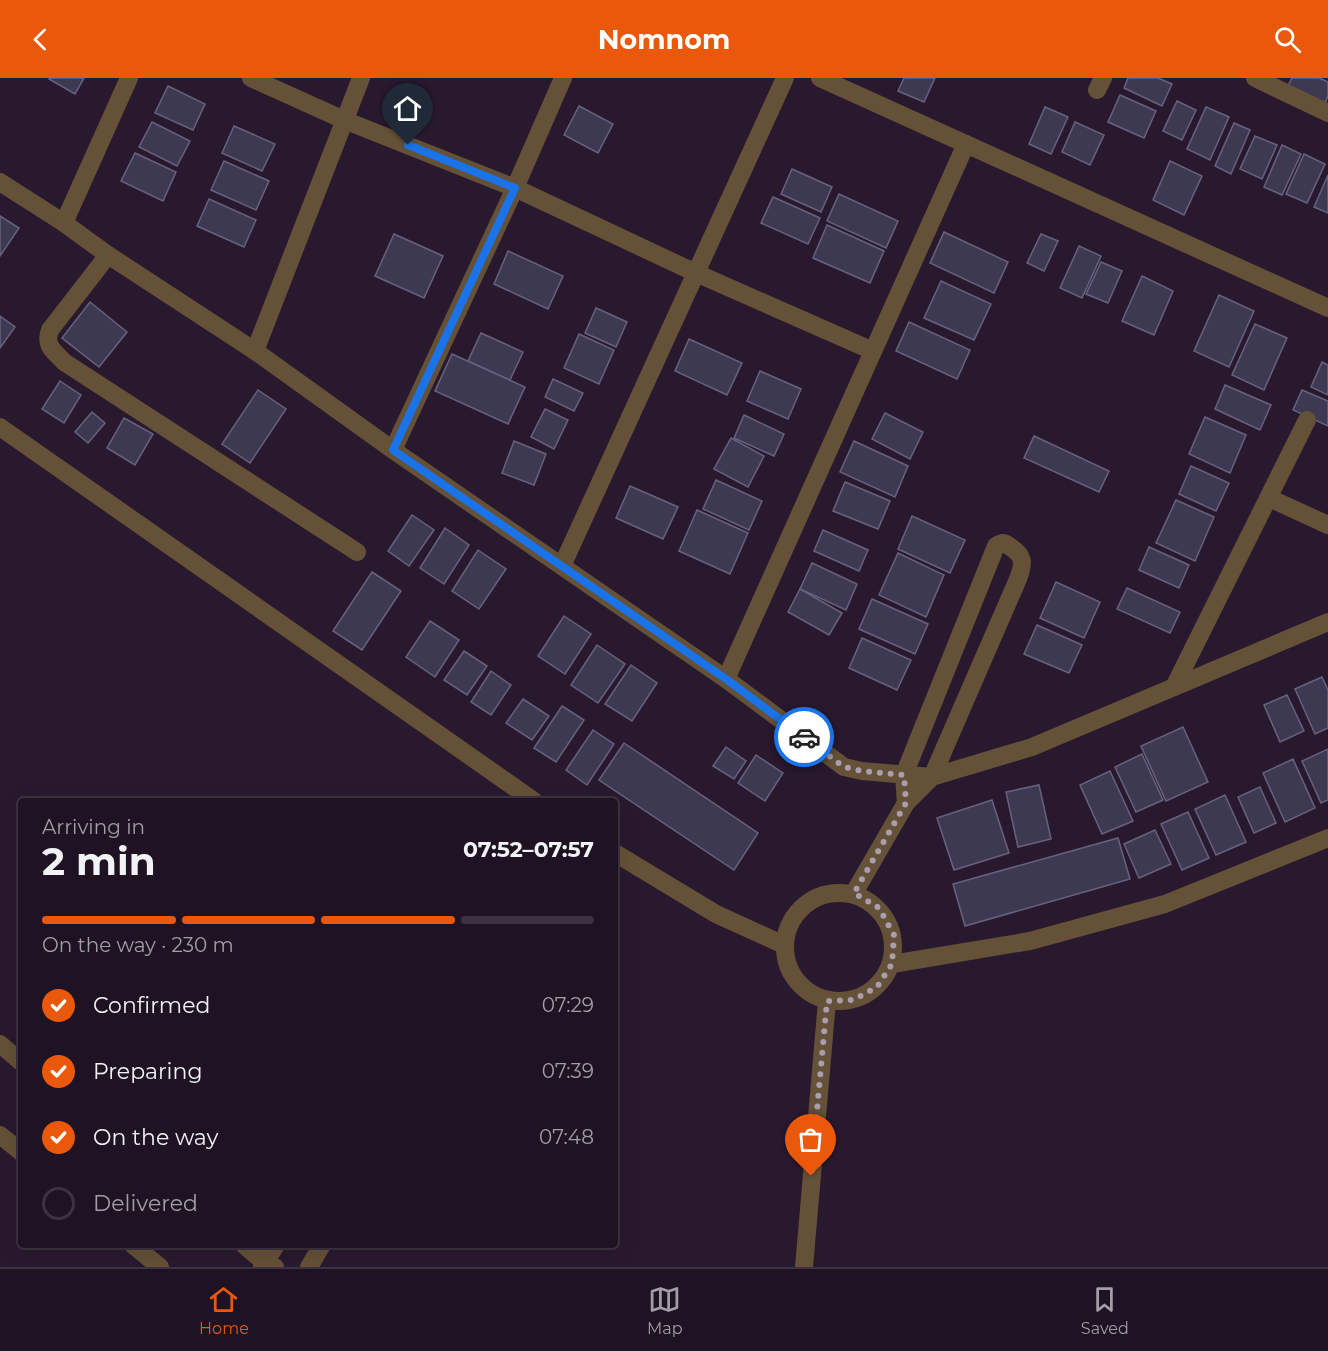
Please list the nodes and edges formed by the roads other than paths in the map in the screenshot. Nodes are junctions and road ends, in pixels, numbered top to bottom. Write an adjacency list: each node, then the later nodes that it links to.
1 (129, 78): 13 (street)
2 (251, 78): 9 (street)
3 (361, 78): 9 (street)
4 (563, 78): 12 (street)
5 (785, 78): 15 (street)
6 (820, 78): 10 (street)
7 (1261, 79): 8 (street)
8 (1328, 113)
9 (344, 120): 12 (street); 17 (street)
10 (966, 144): 16 (street); 18 (street)
11 (0, 182): 13 (street)
12 (515, 188): 15 (street); 21 (street)
13 (64, 223): 14 (street)
14 (108, 255): 17 (street); 24 (street)
15 (696, 273): 18 (street); 25 (street)
16 (1328, 308)
17 (255, 351): 21 (street)
18 (873, 351): 27 (street)
19 (1307, 420): 22 (street)
20 (0, 427): 31 (street)
21 (393, 450): 25 (street)
22 (1269, 498): 23 (street); 28 (street)
23 (1328, 525)
24 (357, 552)
25 (562, 566): 27 (street)
26 (1328, 622): 28 (street)
27 (726, 679): 29 (street)
28 (1174, 687): 30 (street)
29 (904, 775): 30 (street); 30 (street); 32 (street)
30 (933, 777): 32 (street)
31 (530, 798)
32 (906, 803): 35 (street)
33 (1328, 838): 37 (street)
34 (618, 855): 36 (street)
35 (854, 893): 36 (street); 37 (street)
36 (784, 945): 38 (street)
37 (892, 964): 38 (street)
38 (827, 1001): 50 (street)
39 (0, 1044): 40 (street)
40 (18, 1059)
41 (0, 1135): 42 (street)
42 (18, 1150)
43 (137, 1248): 48 (street)
44 (247, 1248): 47 (street)
45 (275, 1248): 47 (street)
46 (320, 1248): 49 (street)
47 (267, 1266)
48 (160, 1267)
49 (309, 1267)
50 (804, 1267)

